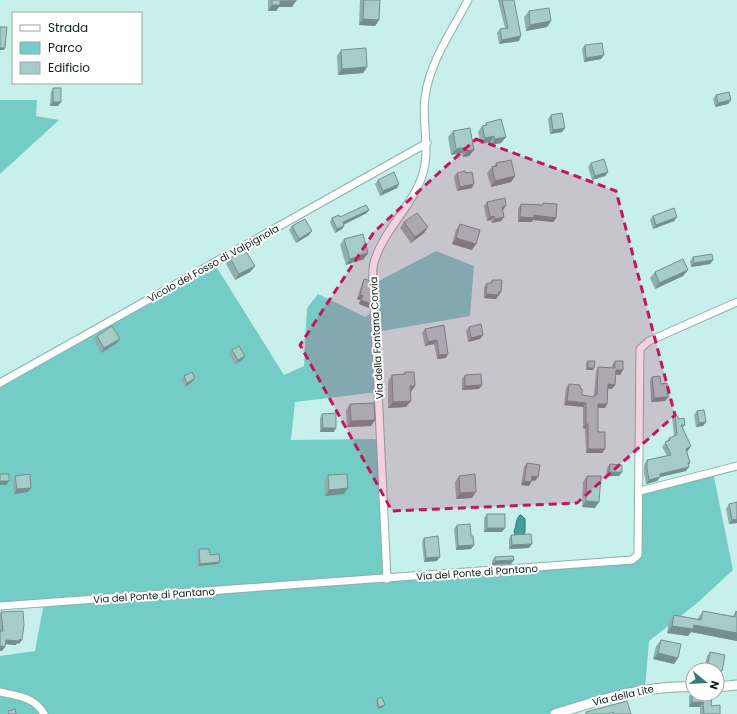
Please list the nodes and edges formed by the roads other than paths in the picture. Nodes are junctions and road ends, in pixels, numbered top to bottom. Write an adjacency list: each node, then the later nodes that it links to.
1 (468, 0): 2 (street, Via della Fontana Corvia)
2 (426, 144): 4 (street, Vicolo del Fosso di Valpignola); 7 (street, Via della Fontana Corvia)
3 (737, 302): 6 (street, Via del Ponte di Pantano)
4 (0, 383)
5 (737, 466): 6 (street)
6 (640, 491): 7 (street, Via del Ponte di Pantano)
7 (387, 579): 8 (street, Via del Ponte di Pantano)
8 (0, 606)
9 (737, 685): 11 (street)
10 (685, 686): 14 (street, Via della Lite)
11 (725, 687)
12 (0, 692): 13 (street)
13 (44, 714)
14 (554, 714)

